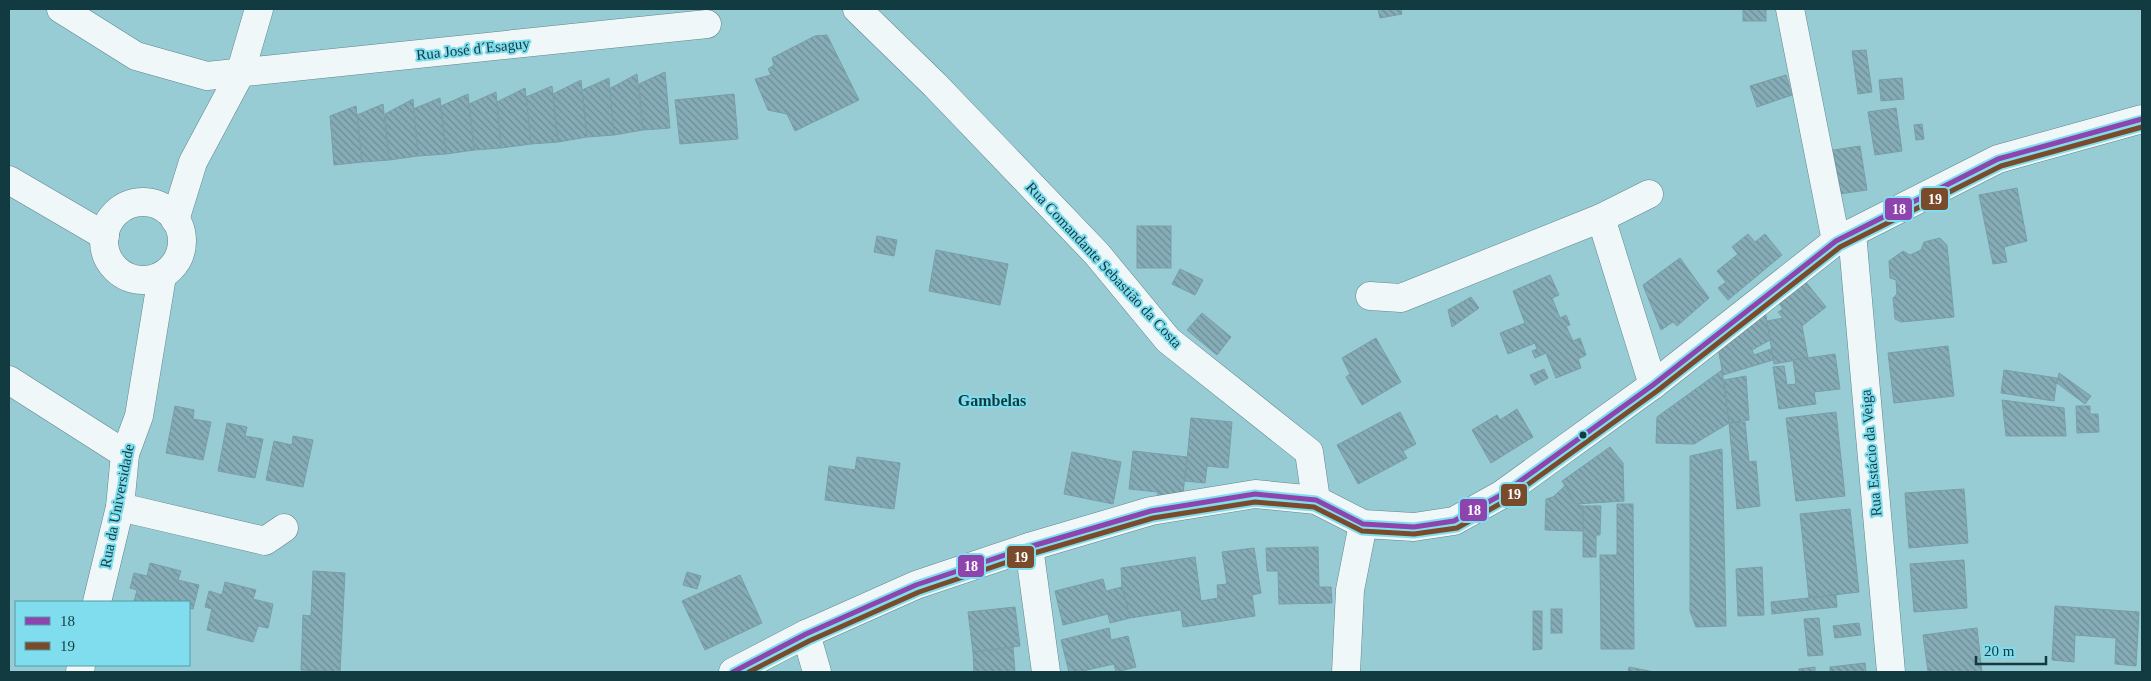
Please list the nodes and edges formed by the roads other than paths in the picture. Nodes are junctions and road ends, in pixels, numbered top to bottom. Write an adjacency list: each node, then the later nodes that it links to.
1 (61, 9): 6 (street, Rua José d´Esaguy)
2 (259, 9): 6 (street)
3 (859, 9): 21 (street, Rua Comandante Sebastião da Costa)
4 (1790, 9): 15 (street, Rua Estácio da Veiga)
5 (707, 24): 6 (street, Rua José d´Esaguy)
6 (240, 74): 8 (street)
7 (2142, 119): 15 (street)
8 (193, 162): 11 (street); 13 (street)
9 (9, 180): 14 (street)
10 (1649, 194): 12 (street)
11 (154, 204): 13 (street); 14 (street)
12 (1601, 218): 17 (street); 19 (street)
13 (176, 220): 16 (street)
14 (105, 236): 16 (street)
15 (1844, 237): 19 (street); 32 (street, Rua Estácio da Veiga)
16 (150, 278): 20 (street, Rua da Universidade)
17 (1370, 296)
18 (9, 380): 20 (street)
19 (1653, 385): 23 (street)
20 (125, 454): 22 (street, Rua da Universidade)
21 (1316, 500): 23 (street); 25 (street)
22 (120, 507): 24 (street); 26 (street, Rua da Universidade)
23 (1363, 524): 31 (street)
24 (284, 528)
25 (1029, 547): 27 (street); 30 (street)
26 (97, 601)
27 (806, 634): 28 (street); 29 (street)
28 (733, 672)
29 (817, 672)
30 (1046, 672)
31 (1346, 672)
32 (1891, 672)

